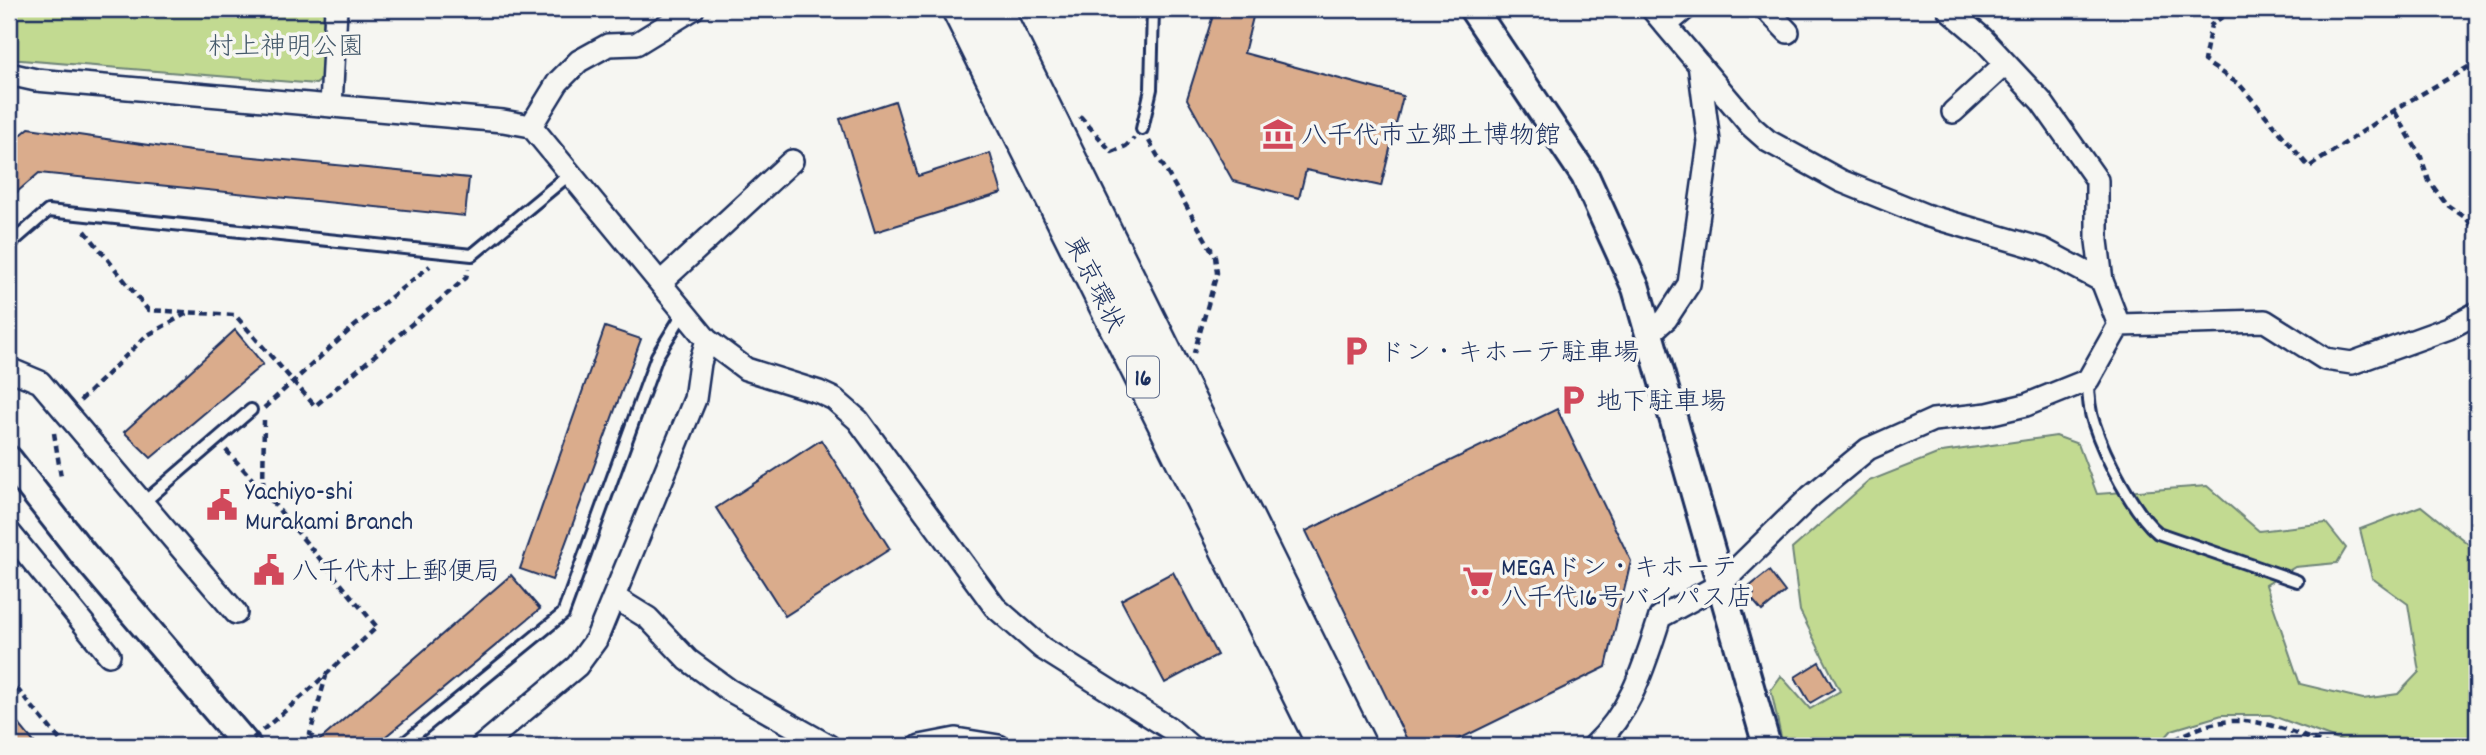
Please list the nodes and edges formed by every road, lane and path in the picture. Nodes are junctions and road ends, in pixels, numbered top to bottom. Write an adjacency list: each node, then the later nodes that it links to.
1 (336, 9): 18 (street)
2 (693, 9): 22 (street)
3 (960, 9): 68 (highway, 東京環状 / 16)
4 (993, 9): 19 (highway, 東京環状 / 16)
5 (1153, 9): 23 (lane)
6 (1473, 9): 37 (street)
7 (1652, 9): 12 (street)
8 (1685, 9): 12 (street)
9 (1766, 9): 13 (street)
10 (1948, 9): 16 (street)
11 (2234, 9): 21 (path)
12 (1667, 24): 15 (street)
13 (1788, 32)
14 (2477, 62): 21 (path)
15 (1699, 64): 31 (street); 37 (street)
16 (2005, 64): 20 (street); 31 (street)
17 (9, 74): 18 (street)
18 (331, 106): 22 (street)
19 (1044, 111): 23 (path); 40 (highway, 東京環状 / 16)
20 (1953, 112)
21 (2395, 112): 27 (path)
22 (531, 126): 25 (street)
23 (1142, 129): 40 (path)
24 (792, 161): 32 (street)
25 (570, 174): 30 (lane); 32 (street)
26 (70, 213): 28 (lane); 29 (lane); 33 (path)
27 (2477, 232)
28 (9, 245)
29 (447, 252): 30 (lane); 42 (path)
30 (472, 255): 42 (path)
31 (2102, 281): 36 (street)
32 (660, 284): 34 (street)
33 (190, 312): 42 (path); 44 (path)
34 (684, 312): 38 (street); 62 (lane)
35 (2477, 313): 36 (street)
36 (2119, 325): 41 (street)
37 (1649, 334): 51 (street)
38 (707, 340): 52 (street); 67 (street)
39 (9, 369): 44 (street)
40 (1175, 379): 69 (highway, 東京環状 / 16)
41 (2088, 380): 50 (lane); 51 (street)
42 (294, 381): 47 (path)
43 (251, 411): 45 (lane)
44 (67, 414): 48 (street)
45 (217, 440): 47 (path); 48 (lane)
46 (9, 460): 60 (street)
47 (263, 491): 55 (path)
48 (143, 503): 53 (street)
49 (9, 532): 54 (street)
50 (2297, 581)
51 (1721, 584): 70 (street); 71 (street)
52 (614, 597): 57 (street); 63 (street)
53 (236, 613)
54 (109, 655)
55 (327, 673): 60 (path, bridge); 61 (path)
56 (9, 678): 59 (path)
57 (803, 741): 64 (street)
58 (969, 743): 65 (street); 66 (street)
59 (65, 746)
60 (245, 746)
61 (321, 746)
62 (401, 746)
63 (482, 746)
64 (829, 746)
65 (920, 746)
66 (999, 746)
67 (1190, 746)
68 (1326, 746)
69 (1358, 746)
70 (1594, 746)
71 (1767, 746)
72 (2165, 746): 73 (path)
73 (2329, 746)

